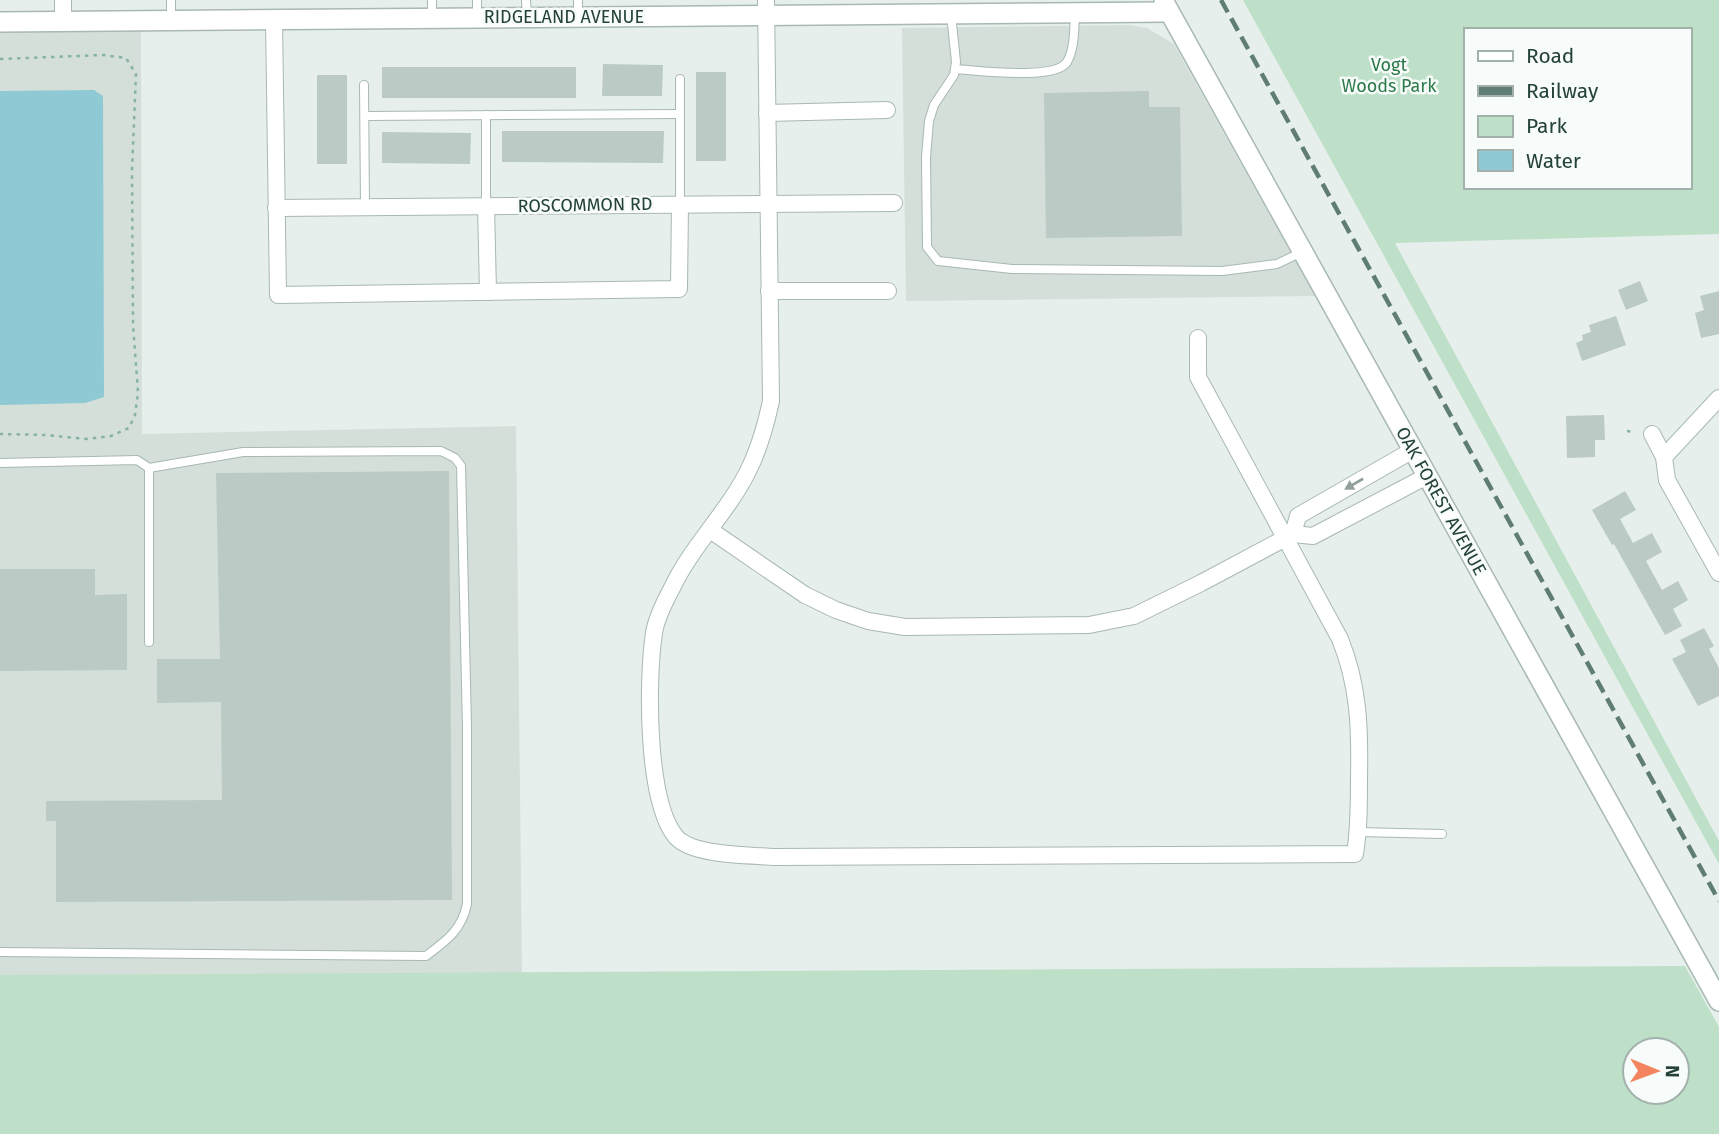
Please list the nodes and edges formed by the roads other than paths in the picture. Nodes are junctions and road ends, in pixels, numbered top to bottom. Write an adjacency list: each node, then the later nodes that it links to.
1 (63, 0): 14 (street)
2 (171, 0): 12 (lane)
3 (1166, 6): 9 (street, RIDGELAND AVENUE); 29 (street, OAK FOREST AVENUE)
4 (766, 8): 8 (street, RIDGELAND AVENUE); 10 (street, RIDGELAND AVENUE); 19 (street)
5 (432, 9): 6 (street, RIDGELAND AVENUE); 11 (street, RIDGELAND AVENUE)
6 (477, 9): 7 (street, RIDGELAND AVENUE)
7 (526, 9): 8 (street, RIDGELAND AVENUE)
8 (578, 9)
9 (1075, 13): 10 (street, RIDGELAND AVENUE); 15 (lane)
10 (951, 14): 15 (lane)
11 (274, 20): 12 (street, RIDGELAND AVENUE); 28 (street)
12 (171, 21): 14 (street, RIDGELAND AVENUE)
13 (0, 22): 14 (street, RIDGELAND AVENUE)
14 (63, 22)
15 (955, 69): 29 (lane)
16 (680, 79): 20 (lane)
17 (364, 85): 22 (lane)
18 (887, 110): 19 (street)
19 (767, 113): 25 (street)
20 (680, 114): 21 (lane); 24 (lane)
21 (486, 115): 22 (lane); 26 (lane)
22 (365, 116): 27 (lane)
23 (894, 203): 25 (street, ROSCOMMON RD)
24 (680, 204): 25 (street, ROSCOMMON RD); 26 (street, ROSCOMMON RD); 32 (street)
25 (768, 204): 31 (street)
26 (486, 206): 27 (street, ROSCOMMON RD); 32 (street)
27 (365, 207): 28 (street, ROSCOMMON RD)
28 (276, 208): 32 (street)
29 (1302, 251): 36 (street, OAK FOREST AVENUE)
30 (888, 290): 31 (street)
31 (769, 291): 41 (street)
32 (488, 292)
33 (1198, 338): 42 (street)
34 (1719, 398): 37 (street)
35 (1653, 434): 37 (street)
36 (1413, 450): 40 (street, OAK FOREST AVENUE); 42 (street, one-way to 42)
37 (1664, 457): 43 (street)
38 (0, 463): 39 (lane)
39 (149, 468): 44 (lane); 47 (lane)
40 (1427, 476): 42 (street); 48 (street, OAK FOREST AVENUE)
41 (710, 530): 42 (street); 45 (street)
42 (1289, 536): 45 (street)
43 (1719, 573)
44 (149, 642)
45 (1359, 832): 46 (lane)
46 (1442, 834)
47 (0, 952)
48 (1719, 1002)

